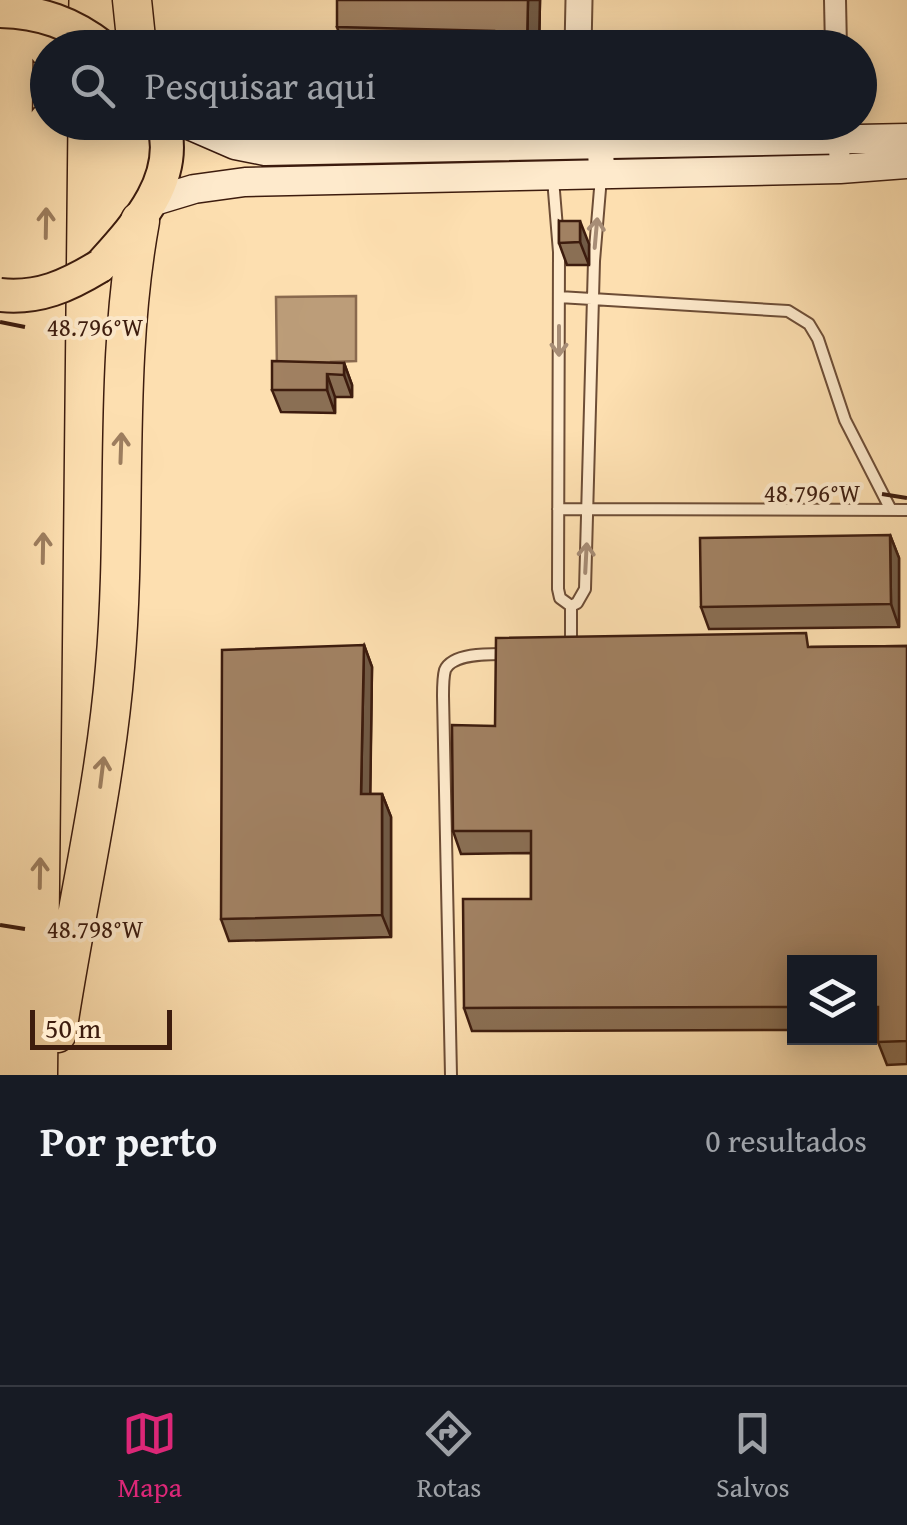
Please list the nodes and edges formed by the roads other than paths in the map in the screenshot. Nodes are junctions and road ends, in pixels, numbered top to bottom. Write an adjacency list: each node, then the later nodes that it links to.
1 (14, 0): 37 (highway)
2 (49, 0): 7 (highway)
3 (132, 0): 9 (highway)
4 (579, 0): 10 (street)
5 (835, 0): 11 (street)
6 (0, 11): 8 (main road, bridge)
7 (48, 30)
8 (81, 30)
9 (134, 30)
10 (578, 30)
11 (836, 30)
12 (877, 135): 13 (main road)
13 (907, 138)
14 (48, 140): 38 (highway, one-way to 14)
15 (165, 140): 26 (main road)
16 (225, 140): 22 (main road)
17 (565, 140): 22 (street)
18 (595, 140): 21 (street)
19 (679, 140): 21 (main road)
20 (839, 140): 24 (street)
21 (600, 145): 22 (main road); 25 (street)
22 (552, 160): 25 (main road); 26 (main road); 28 (lane)
23 (907, 164): 24 (main road)
24 (840, 168): 25 (main road)
25 (602, 174): 29 (lane, one-way to 25)
26 (145, 212): 27 (main road, bridge); 39 (highway, one-way to 26)
27 (0, 295)
28 (559, 297): 29 (lane); 31 (lane, one-way to 31)
29 (594, 299): 30 (lane); 32 (lane)
30 (588, 508): 31 (lane); 32 (lane); 34 (lane, one-way to 30)
31 (558, 509): 34 (lane)
32 (891, 510): 33 (lane)
33 (907, 510)
34 (571, 606): 36 (lane)
35 (516, 654): 40 (lane)
36 (571, 656)
37 (2, 1075)
38 (38, 1075)
39 (51, 1075)
40 (450, 1075)

